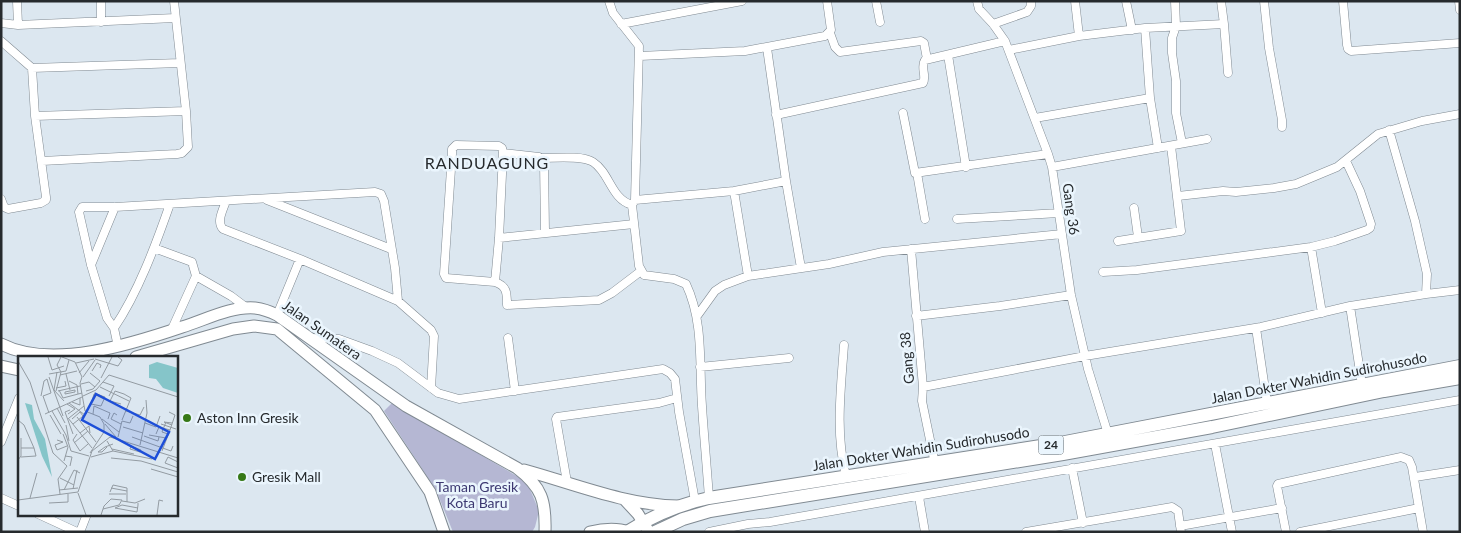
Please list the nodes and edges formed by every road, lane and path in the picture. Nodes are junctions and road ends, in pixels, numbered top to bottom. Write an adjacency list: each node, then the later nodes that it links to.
1 (16, 1): 25 (street)
2 (100, 1): 19 (street)
3 (174, 1): 18 (street)
4 (609, 1): 22 (street)
5 (742, 1): 22 (street)
6 (826, 1): 29 (street)
7 (876, 1): 20 (street)
8 (977, 1): 23 (street, Gang 36)
9 (1031, 1): 23 (street)
10 (1075, 1): 30 (street)
11 (1126, 1): 28 (street)
12 (1175, 1): 26 (street)
13 (1221, 1): 24 (street)
14 (1264, 1): 49 (street)
15 (1343, 1): 33 (street)
16 (1459, 1): 17 (street)
17 (1460, 10)
18 (175, 18): 19 (street); 39 (street)
19 (101, 22): 25 (street)
20 (880, 22)
21 (1, 23): 25 (street)
22 (621, 24): 37 (street)
23 (993, 24): 32 (street, Gang 36)
24 (1224, 24): 26 (street); 41 (street)
25 (18, 25)
26 (1176, 26): 27 (street); 52 (street)
27 (1145, 28): 28 (street); 42 (street)
28 (1132, 30): 30 (street)
29 (830, 33): 34 (street); 38 (street)
30 (1079, 36): 35 (street)
31 (1, 41): 40 (street)
32 (1005, 41): 35 (street, Gang 36); 36 (street)
33 (1460, 43)
34 (767, 48): 37 (street); 46 (street)
35 (1009, 50): 48 (street, Gang 36)
36 (948, 55): 38 (street); 60 (street)
37 (640, 56): 69 (street)
38 (927, 59): 46 (street)
39 (180, 63): 40 (street); 43 (street)
40 (32, 68): 47 (street)
41 (1228, 72)
42 (1150, 98): 48 (street); 54 (street)
43 (186, 110): 47 (street); 58 (street)
44 (902, 113): 62 (street)
45 (1460, 114): 50 (street)
46 (776, 115): 63 (street)
47 (35, 116): 58 (street)
48 (1035, 118): 56 (street, Gang 36)
49 (1282, 127)
50 (1389, 130): 59 (street); 95 (street)
51 (1207, 139): 52 (street)
52 (1182, 143): 53 (street)
53 (1171, 146): 54 (street); 65 (street)
54 (1158, 148): 61 (street)
55 (504, 153): 57 (street); 80 (street); 93 (street)
56 (1048, 154): 60 (street); 61 (street, Gang 36)
57 (542, 158): 69 (street); 77 (street)
58 (42, 161): 66 (street)
59 (1346, 161): 65 (street); 82 (street)
60 (966, 167): 62 (street)
61 (1052, 167): 73 (street, Gang 36)
62 (917, 172): 74 (street)
63 (786, 181): 64 (street); 88 (street)
64 (734, 191): 69 (street); 92 (street)
65 (1178, 196): 79 (street)
66 (1, 199)
67 (265, 199): 68 (street); 84 (street); 84 (street)
68 (226, 201): 70 (street); 86 (street)
69 (633, 202): 76 (street)
70 (170, 204): 71 (street); 83 (street)
71 (115, 207): 87 (street); 87 (street)
72 (1134, 208): 79 (street)
73 (1060, 213): 75 (street); 78 (street, Gang 36)
74 (925, 219)
75 (957, 219)
76 (634, 224): 77 (street); 89 (street)
77 (545, 232): 80 (street)
78 (1062, 234): 85 (street); 96 (street, Gang 36)
79 (1138, 237): 81 (street)
80 (499, 238): 93 (street)
81 (1118, 241)
82 (1311, 247): 90 (street); 100 (street)
83 (154, 248): 91 (street); 104 (street)
84 (391, 249): 97 (street)
85 (911, 249): 88 (street); 103 (street, Gang 38)
86 (300, 259): 97 (street); 101 (street)
87 (91, 264): 104 (street)
88 (801, 268): 92 (street)
89 (641, 271): 93 (street); 102 (street)
90 (1103, 272)
91 (196, 276): 99 (street); 106 (street)
92 (748, 276): 102 (street)
93 (495, 282)
94 (1460, 290): 95 (street)
95 (1426, 294): 98 (street)
96 (1071, 295): 103 (street); 113 (street, Gang 36)
97 (398, 301): 124 (street)
98 (1350, 306): 100 (street); 121 (street)
99 (247, 309): 101 (main road, Jalan Sumatera); 106 (main road, Jalan Sumatera)
100 (1322, 313): 105 (street)
101 (277, 315): 107 (main road, Jalan Sumatera)
102 (697, 316): 117 (street)
103 (916, 316): 123 (street, Gang 38)
104 (114, 328): 111 (street)
105 (1259, 328): 113 (street); 129 (street)
106 (171, 331): 111 (main road, Jalan Sumatera)
107 (310, 338): 119 (main road, Jalan Sumatera); 124 (street)
108 (508, 338): 125 (street)
109 (1, 344): 111 (main road, Jalan Sumatera)
110 (844, 344): 139 (street)
111 (118, 347)
112 (139, 356): 122 (main road, Jalan Sumatera)
113 (1085, 356): 123 (street); 131 (street, Gang 36)
114 (789, 358): 117 (street)
115 (1, 366): 118 (main road)
116 (1460, 366): 121 (highway, Jalan Dokter Wahidin Sudirohusodo / 24)
117 (700, 367): 144 (street)
118 (18, 370)
119 (360, 374): 122 (main road); 136 (main road, Jalan Sumatera)
120 (1460, 378): 134 (highway, Jalan Dokter Wahidin Sudirohusodo / 24)
121 (1362, 385): 129 (highway, Jalan Dokter Wahidin Sudirohusodo / 24)
122 (348, 387): 158 (main road, Jalan Sumatera)
123 (923, 387): 135 (street, Gang 38)
124 (431, 388): 125 (street)
125 (515, 391): 126 (street)
126 (677, 398): 141 (street); 146 (street)
127 (18, 400): 130 (street)
128 (1460, 400): 133 (street)
129 (1269, 402): 131 (highway, Jalan Dokter Wahidin Sudirohusodo / 24)
130 (5, 422): 132 (street)
131 (1108, 434): 134 (highway, Jalan Dokter Wahidin Sudirohusodo / 24)
132 (1, 442)
133 (1215, 444): 137 (street); 153 (street)
134 (976, 463): 135 (highway, Jalan Dokter Wahidin Sudirohusodo / 24); 163 (highway, Jalan Dokter Wahidin Sudirohusodo / 24)
135 (935, 464): 139 (highway, Jalan Dokter Wahidin Sudirohusodo / 24)
136 (517, 468): 141 (main road); 160 (main road)
137 (1072, 468): 142 (street); 155 (street)
138 (1460, 470): 140 (street)
139 (846, 476): 144 (highway, Jalan Dokter Wahidin Sudirohusodo / 24)
140 (1415, 478): 149 (street); 150 (street)
141 (567, 482): 145 (main road)
142 (919, 497): 154 (street); 166 (street)
143 (1, 498): 147 (street)
144 (709, 498): 146 (highway, Jalan Dokter Wahidin Sudirohusodo / 24)
145 (625, 500): 148 (main road); 156 (main road)
146 (695, 501): 148 (highway, Jalan Dokter Wahidin Sudirohusodo / 24)
147 (18, 506)
148 (682, 506): 156 (highway, Jalan Dokter Wahidin Sudirohusodo / 24)
149 (1282, 508): 153 (street); 169 (street)
150 (1419, 508): 170 (street); 171 (street)
151 (43, 516): 159 (street)
152 (86, 516): 159 (street)
153 (1230, 517): 157 (street); 168 (street)
154 (770, 522): 164 (street); 165 (street)
155 (1083, 523): 157 (street); 167 (street)
156 (646, 527): 162 (highway, Jalan Dokter Wahidin Sudirohusodo / 24)
157 (1180, 529)
158 (444, 531)
159 (79, 532)
160 (545, 532)
161 (590, 532): 162 (main road)
162 (628, 532)
163 (655, 532)
164 (709, 532)
165 (771, 532)
166 (925, 532)
167 (1026, 532)
168 (1232, 532)
169 (1286, 532)
170 (1300, 532)
171 (1423, 532)

